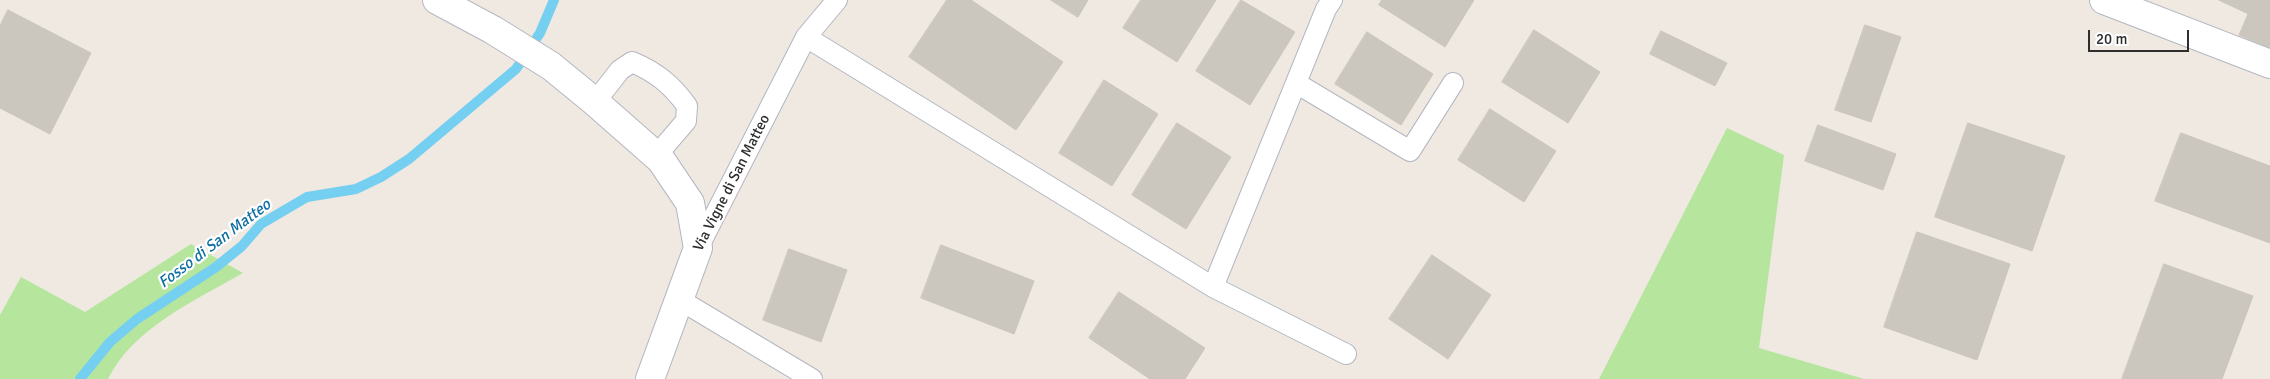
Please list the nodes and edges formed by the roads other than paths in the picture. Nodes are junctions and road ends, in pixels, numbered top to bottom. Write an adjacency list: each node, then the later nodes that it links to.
1 (437, 0): 9 (street)
2 (837, 0): 5 (lane, Via Vigne di San Matteo)
3 (1332, 0): 7 (lane)
4 (2104, 0): 6 (street)
5 (806, 37): 11 (lane, Via Vigne di San Matteo); 12 (lane)
6 (2270, 64)
7 (1296, 83): 8 (lane); 12 (lane)
8 (1453, 83)
9 (595, 102): 10 (street); 10 (lane)
10 (656, 156): 11 (street)
11 (698, 248): 13 (street, Via Vigne di San Matteo)
12 (1213, 287): 14 (lane)
13 (680, 300): 15 (street, Via Vigne di San Matteo); 16 (lane)
14 (1346, 354)
15 (650, 379)
16 (812, 379)

